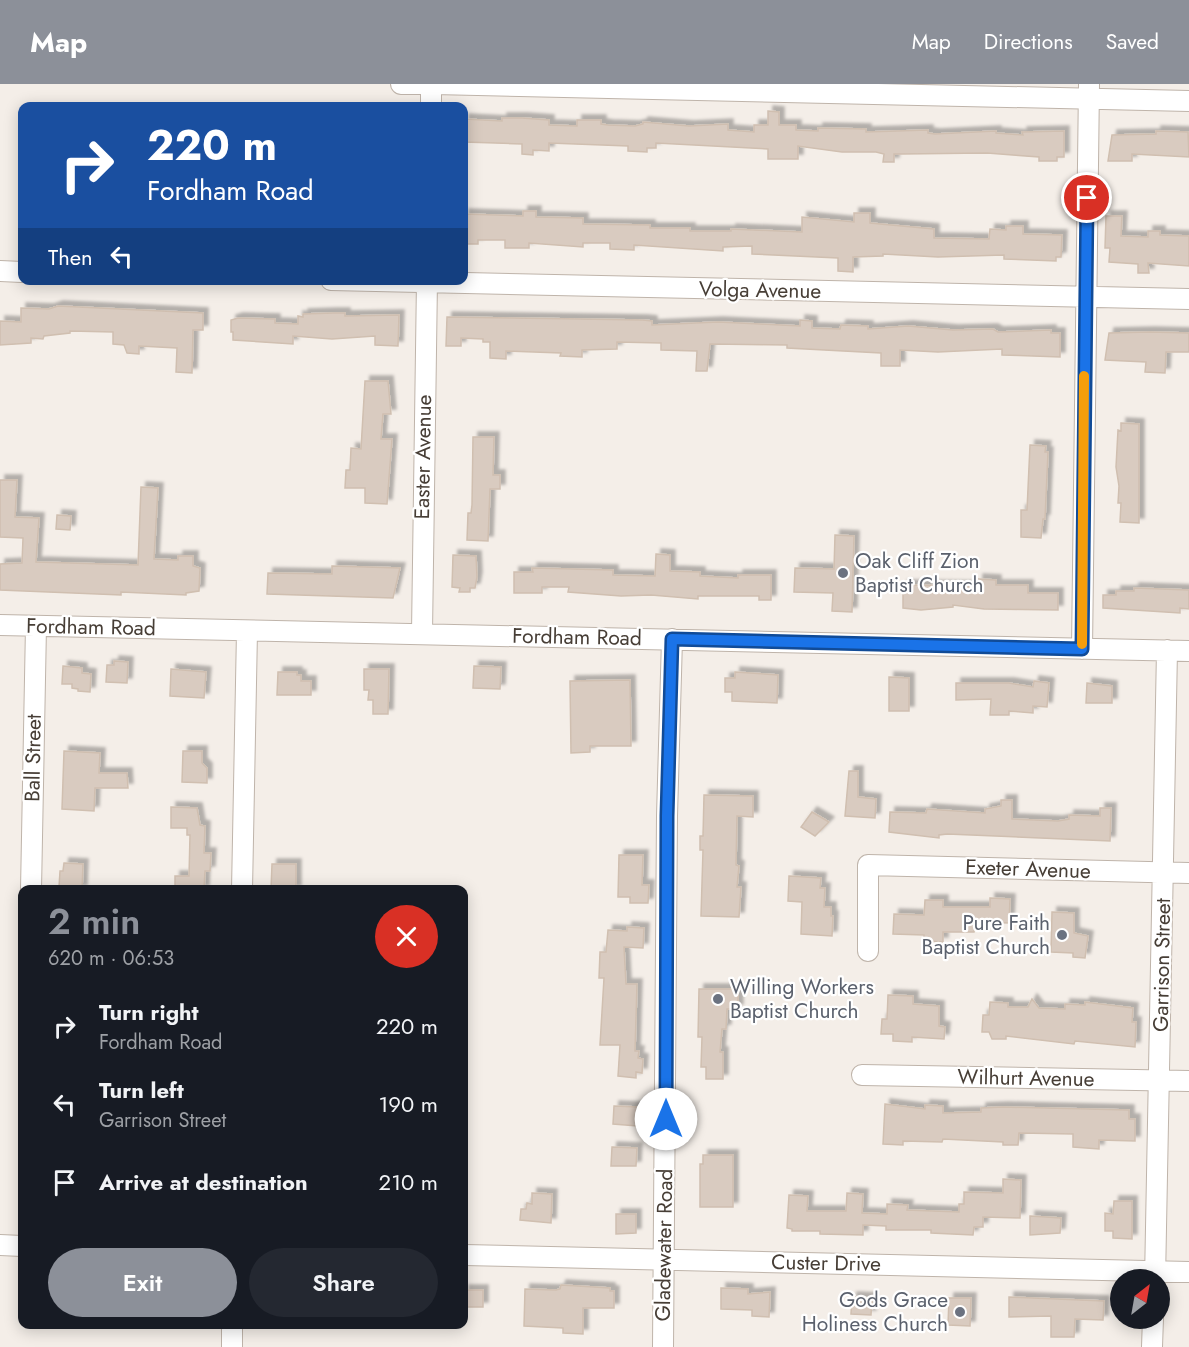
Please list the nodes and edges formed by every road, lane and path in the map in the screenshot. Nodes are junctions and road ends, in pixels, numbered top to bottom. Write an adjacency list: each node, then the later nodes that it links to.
1 (401, 84): 2 (street)
2 (432, 84): 3 (street); 5 (street)
3 (1089, 91): 4 (street); 10 (street)
4 (1189, 101)
5 (431, 102)
6 (0, 271): 7 (street)
7 (18, 272)
8 (468, 283): 10 (street, Volga Avenue)
9 (426, 285): 15 (street, Easter Avenue)
10 (1086, 297): 11 (street, Volga Avenue); 17 (street)
11 (1189, 299)
12 (0, 625): 13 (street, Fordham Road)
13 (36, 626): 14 (street, Fordham Road); 22 (street, Ball Street)
14 (248, 632): 15 (street, Fordham Road); 23 (street)
15 (422, 633): 16 (street, Fordham Road)
16 (672, 639): 17 (street, Fordham Road); 31 (street, Gladewater Road)
17 (1082, 649): 18 (street, Fordham Road)
18 (1167, 650): 19 (street, Fordham Road); 20 (street, Garrison Street)
19 (1189, 651)
20 (1164, 873): 21 (street, Exeter Avenue); 24 (street, Exeter Avenue); 26 (street, Garrison Street)
21 (1189, 873)
22 (31, 885)
23 (242, 885)
24 (868, 951)
25 (862, 1075): 26 (street, Wilhurt Avenue)
26 (1159, 1081): 27 (street, Wilhurt Avenue); 32 (street, Garrison Street)
27 (1189, 1081)
28 (0, 1245): 29 (street)
29 (18, 1246)
30 (468, 1255): 31 (street, Custer Drive)
31 (665, 1259): 34 (street, Custer Drive); 39 (street, Gladewater Road)
32 (1155, 1269)
33 (1189, 1272): 35 (street, Custer Drive)
34 (1110, 1274)
35 (1170, 1274)
36 (232, 1329): 38 (street)
37 (1153, 1329): 40 (street)
38 (232, 1347)
39 (663, 1347)
40 (1152, 1347)

